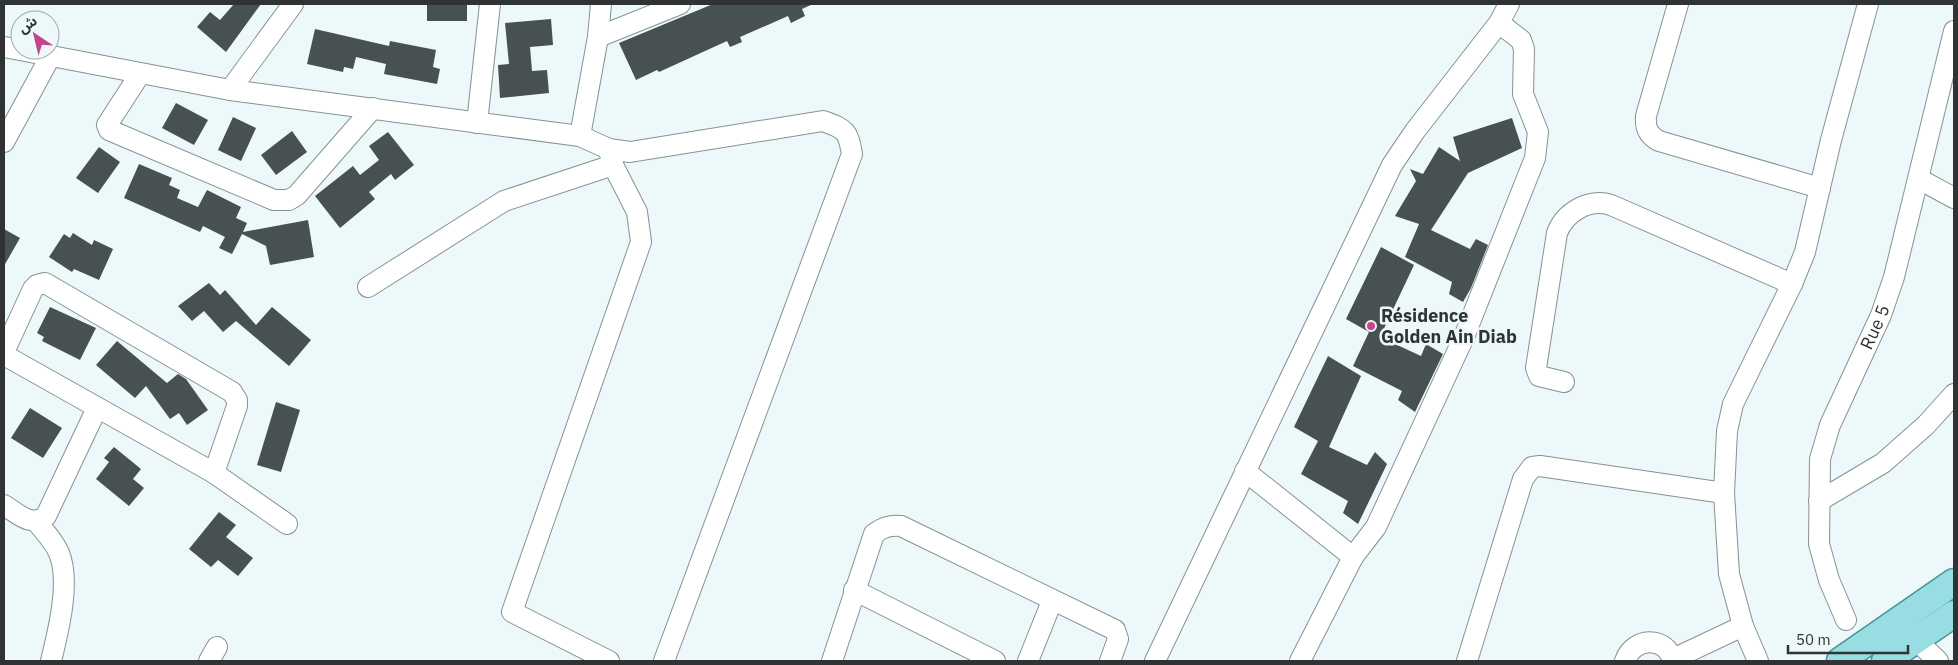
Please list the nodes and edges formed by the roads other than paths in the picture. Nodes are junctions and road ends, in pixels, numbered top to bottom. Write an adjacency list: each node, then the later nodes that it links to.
1 (293, 4): 14 (street)
2 (490, 4): 16 (street)
3 (601, 4): 10 (street)
4 (680, 4): 10 (street)
5 (1510, 4): 8 (street)
6 (1678, 4): 21 (street)
7 (1868, 4): 21 (street)
8 (1499, 24): 29 (street); 36 (street)
9 (1954, 32): 20 (street, Rue 5)
10 (598, 36): 17 (street)
11 (60, 59): 13 (street)
12 (48, 60): 18 (street)
13 (140, 74): 14 (street); 15 (street)
14 (230, 90): 15 (street)
15 (373, 108): 16 (street)
16 (477, 123): 17 (street)
17 (580, 136): 19 (street)
18 (4, 142)
19 (611, 157): 24 (street); 46 (street); 47 (street)
20 (1919, 179): 22 (street); 32 (street, Rue 5)
21 (1820, 188): 23 (street)
22 (1954, 198)
23 (1792, 284): 26 (street); 31 (street)
24 (368, 287)
25 (4, 354): 28 (street); 30 (street)
26 (1564, 382)
27 (1954, 394): 32 (street)
28 (97, 408): 30 (street); 34 (street)
29 (1245, 472): 36 (street); 52 (street)
30 (214, 473): 35 (street)
31 (1724, 493): 42 (street); 54 (street)
32 (1819, 501): 41 (street, Rue 5)
33 (4, 505): 34 (street)
34 (36, 522): 45 (street)
35 (287, 524)
36 (1353, 557): 53 (street)
37 (1954, 582): 57 (main road)
38 (854, 590): 39 (street); 48 (street); 49 (street)
39 (1052, 601): 50 (street); 51 (street)
40 (1954, 614): 43 (main road)
41 (1846, 620)
42 (1743, 626): 44 (street); 56 (street)
43 (1916, 640): 58 (main road); 59 (street)
44 (1673, 660): 55 (street)
45 (51, 661)
46 (609, 661)
47 (664, 661)
48 (832, 661)
49 (996, 661)
50 (1028, 661)
51 (1110, 661)
52 (1155, 661)
53 (1300, 661)
54 (1467, 661)
55 (1624, 661)
56 (1758, 661)
57 (1840, 661)
58 (1885, 661)
59 (1938, 661)

